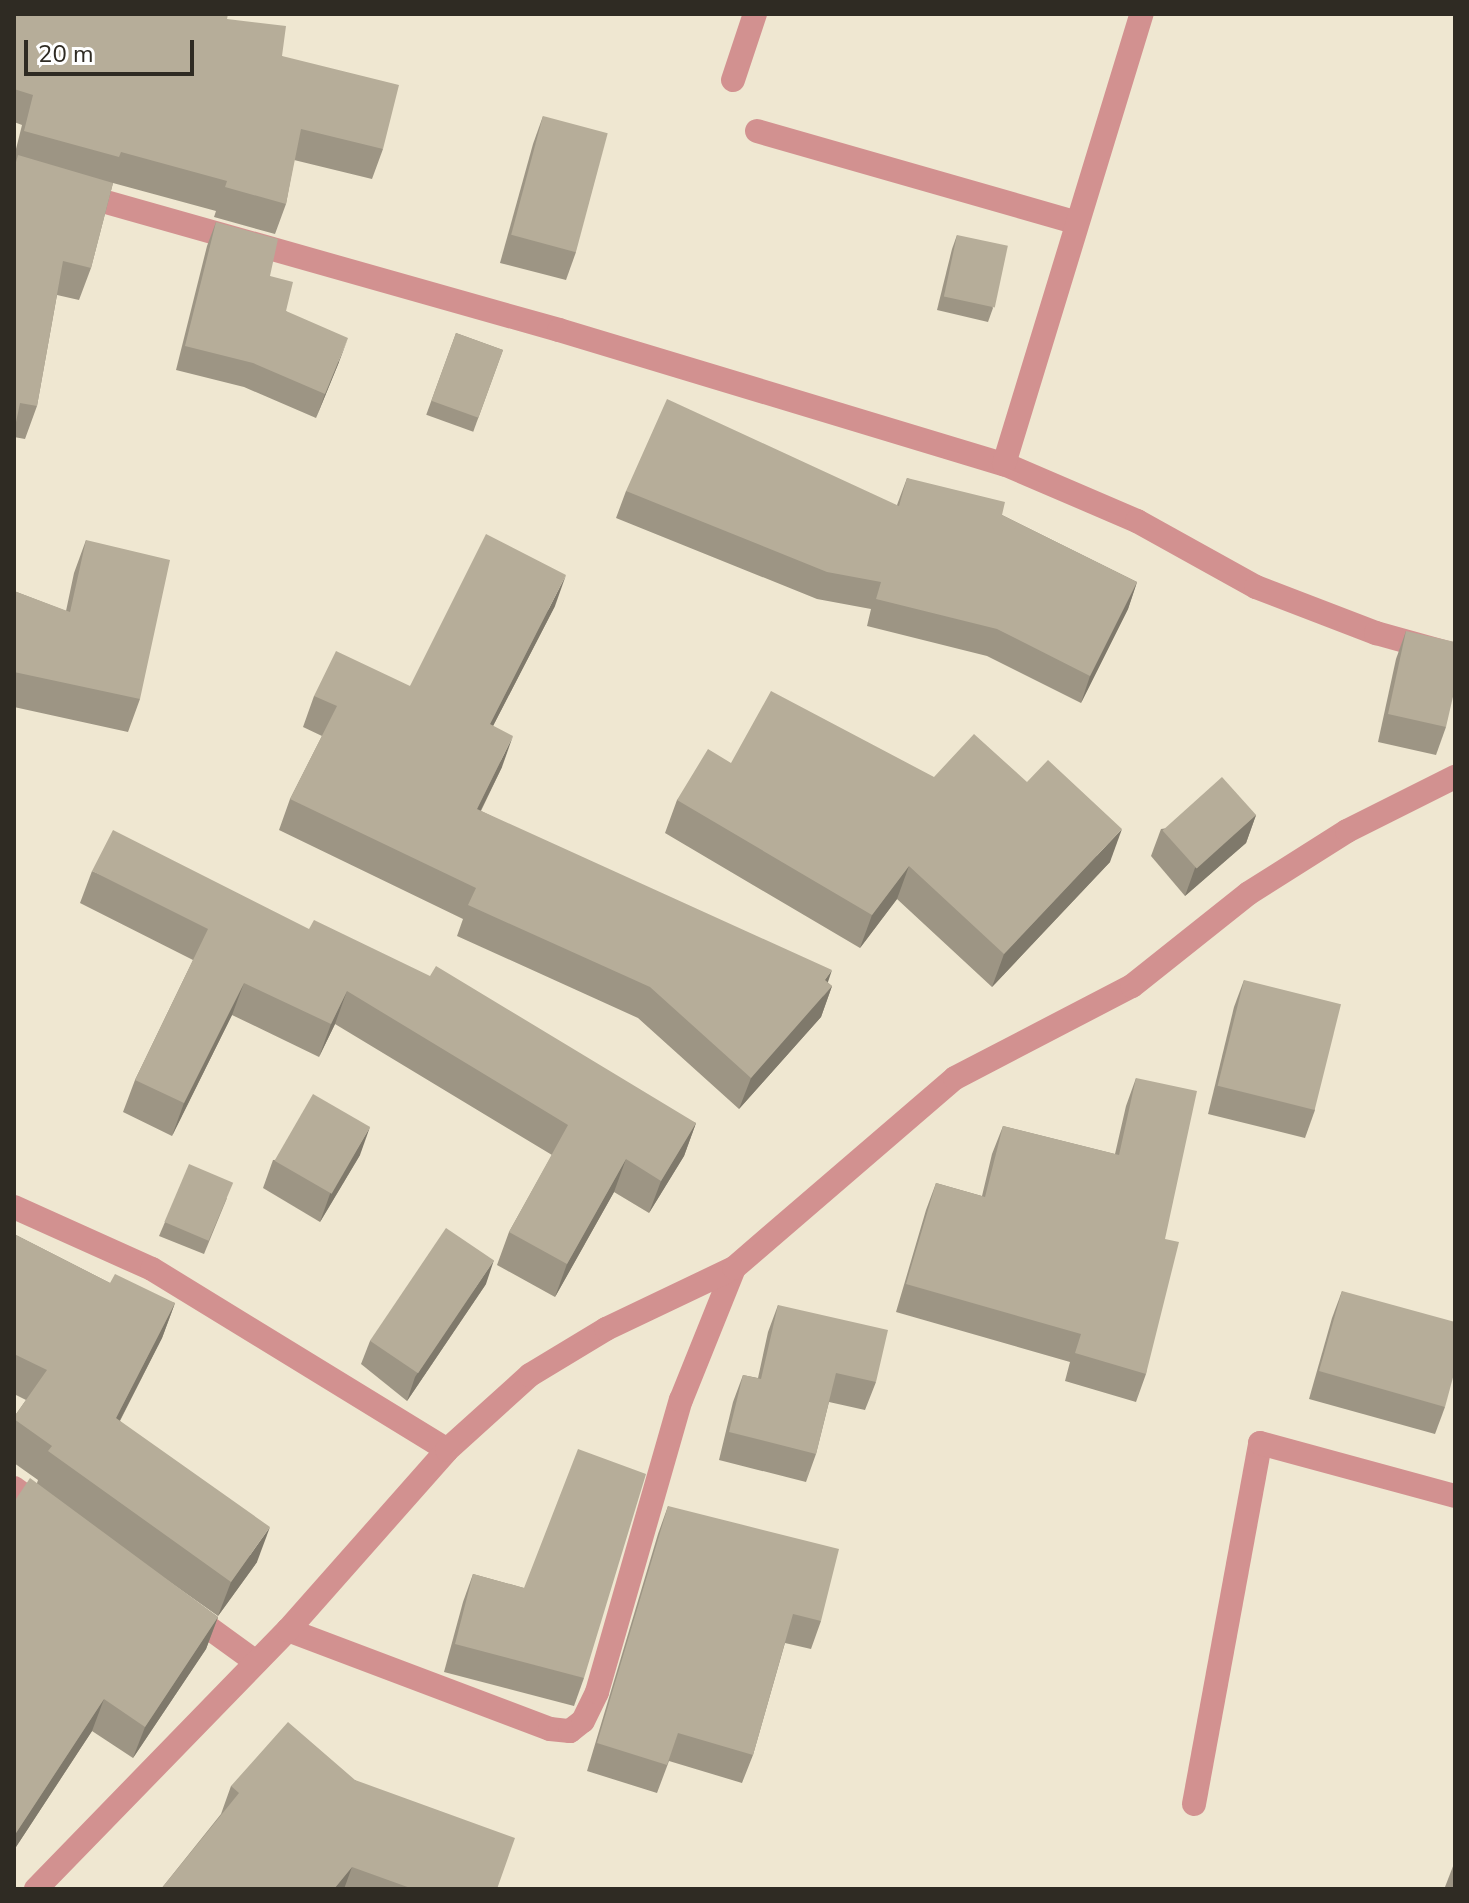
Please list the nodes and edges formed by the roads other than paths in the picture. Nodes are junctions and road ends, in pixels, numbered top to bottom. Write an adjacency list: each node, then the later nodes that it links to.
1 (755, 14): 3 (street)
2 (1142, 14): 6 (street)
3 (733, 80)
4 (757, 131): 6 (street)
5 (14, 176): 7 (street)
6 (1075, 222): 7 (street)
7 (1004, 464): 8 (street)
8 (1455, 655)
9 (1455, 777): 11 (street)
10 (14, 1207): 12 (street)
11 (734, 1268): 12 (street); 17 (street)
12 (447, 1450): 17 (street)
13 (14, 1488): 15 (street)
14 (1455, 1496): 19 (street)
15 (65, 1524)
16 (167, 1597): 18 (street)
17 (288, 1630): 18 (street)
18 (256, 1662): 20 (street)
19 (1194, 1804)
20 (36, 1889)

